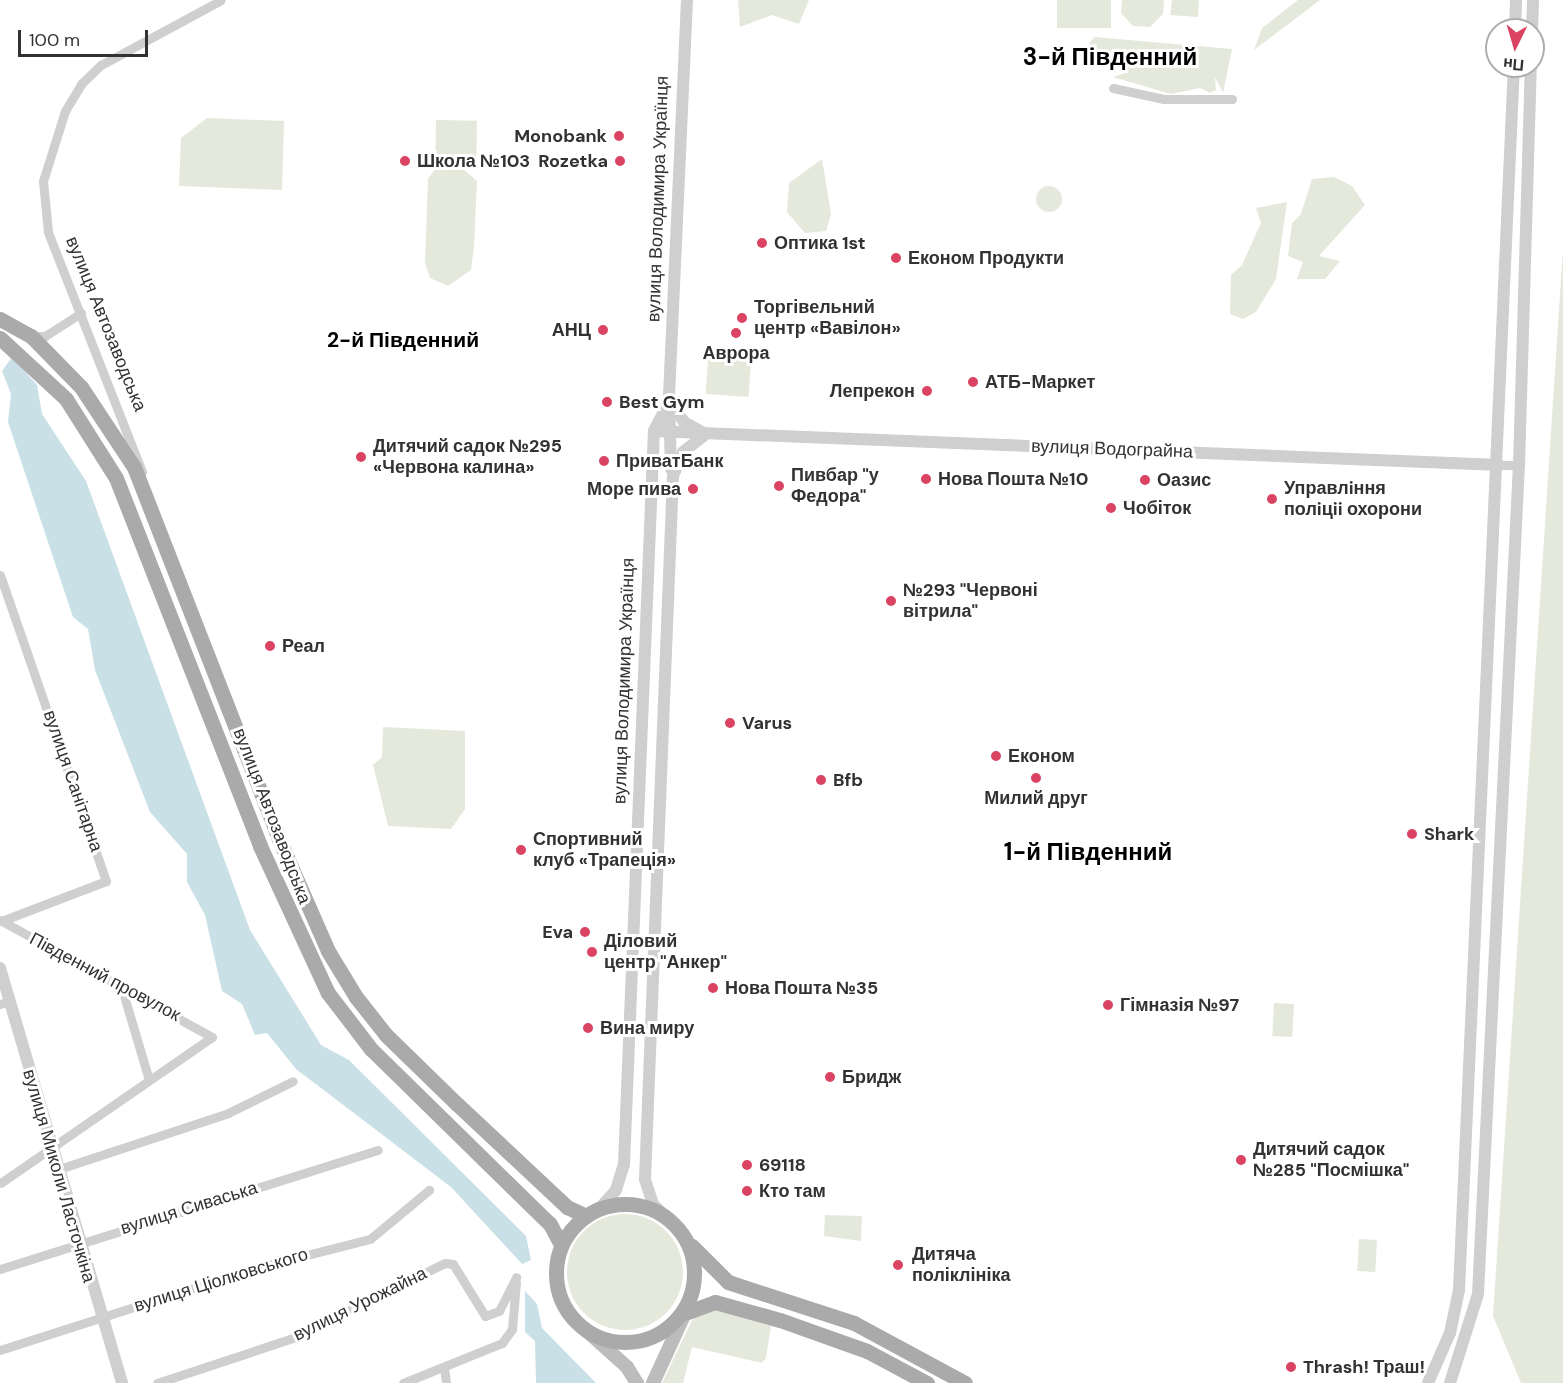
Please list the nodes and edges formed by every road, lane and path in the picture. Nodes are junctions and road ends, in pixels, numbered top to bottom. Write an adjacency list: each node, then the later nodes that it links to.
1 (221, 0): 11 (street, вулиця Автозаводська)
2 (687, 0): 15 (street, вулиця Володимира Українця)
3 (1516, 0): 5 (street)
4 (1533, 0): 6 (street)
5 (1515, 18)
6 (1532, 18)
7 (1514, 78): 19 (street)
8 (1532, 78): 20 (street)
9 (1113, 88): 10 (street)
10 (1232, 99)
11 (81, 313): 13 (street); 22 (street, вулиця Автозаводська)
12 (0, 319): 13 (main road, вулиця Автозаводська)
13 (31, 336): 22 (main road, вулиця Автозаводська)
14 (0, 338): 25 (main road, вулиця Автозаводська)
15 (669, 401): 16 (street, вулиця Володимира Українця); 17 (street, вулиця Володимира Українця); 18 (street)
16 (654, 431): 17 (street, вулиця Водограйна); 39 (street, вулиця Володимира Українця)
17 (673, 432): 18 (street, вулиця Водограйна); 21 (street, вулиця Володимира Українця)
18 (706, 434): 19 (street, вулиця Водограйна); 21 (street)
19 (1499, 465): 20 (street, вулиця Водограйна); 58 (street)
20 (1519, 465): 59 (street)
21 (673, 476): 40 (street)
22 (147, 494): 23 (main road, вулиця Автозаводська)
23 (178, 572): 25 (main road); 26 (main road, вулиця Автозаводська)
24 (0, 575): 28 (street, вулиця Санітарна)
25 (158, 580): 27 (main road, вулиця Автозаводська)
26 (278, 837): 27 (main road); 39 (main road, вулиця Автозаводська)
27 (260, 846): 43 (main road, вулиця Автозаводська)
28 (0, 920): 30 (street, Південний провулок)
29 (0, 968): 31 (street, вулиця Миколи Ласточкіна)
30 (122, 989): 32 (street); 32 (street, Південний провулок)
31 (5, 1002): 34 (street, вулиця Миколи Ласточкіна)
32 (149, 1080): 34 (street)
33 (293, 1081): 36 (street)
34 (49, 1150): 36 (street, вулиця Миколи Ласточкіна); 37 (street)
35 (378, 1150): 42 (street, вулиця Сиваська)
36 (56, 1170): 42 (street, вулиця Миколи Ласточкіна)
37 (0, 1183)
38 (429, 1190): 46 (street, вулиця Ціолковського)
39 (592, 1212): 40 (main road); 43 (main road, вулиця Володимира Українця)
40 (665, 1216): 41 (main road)
41 (684, 1237): 45 (main road); 57 (main road)
42 (77, 1243): 44 (street, вулиця Сиваська); 46 (street, вулиця Миколи Ласточкіна)
43 (561, 1245): 47 (main road, вулиця Володимира Українця)
44 (0, 1269)
45 (685, 1313): 47 (main road); 55 (main road); 56 (main road)
46 (100, 1318): 48 (street, вулиця Ціолковського); 50 (street, вулиця Миколи Ласточкіна)
47 (586, 1331): 54 (main road)
48 (0, 1350)
49 (444, 1368): 51 (street, вулиця Урожайна); 52 (street); 53 (street)
50 (122, 1383)
51 (157, 1383)
52 (403, 1383)
53 (446, 1383)
54 (637, 1383)
55 (652, 1383)
56 (927, 1383)
57 (965, 1383)
58 (1428, 1383)
59 (1450, 1383)

